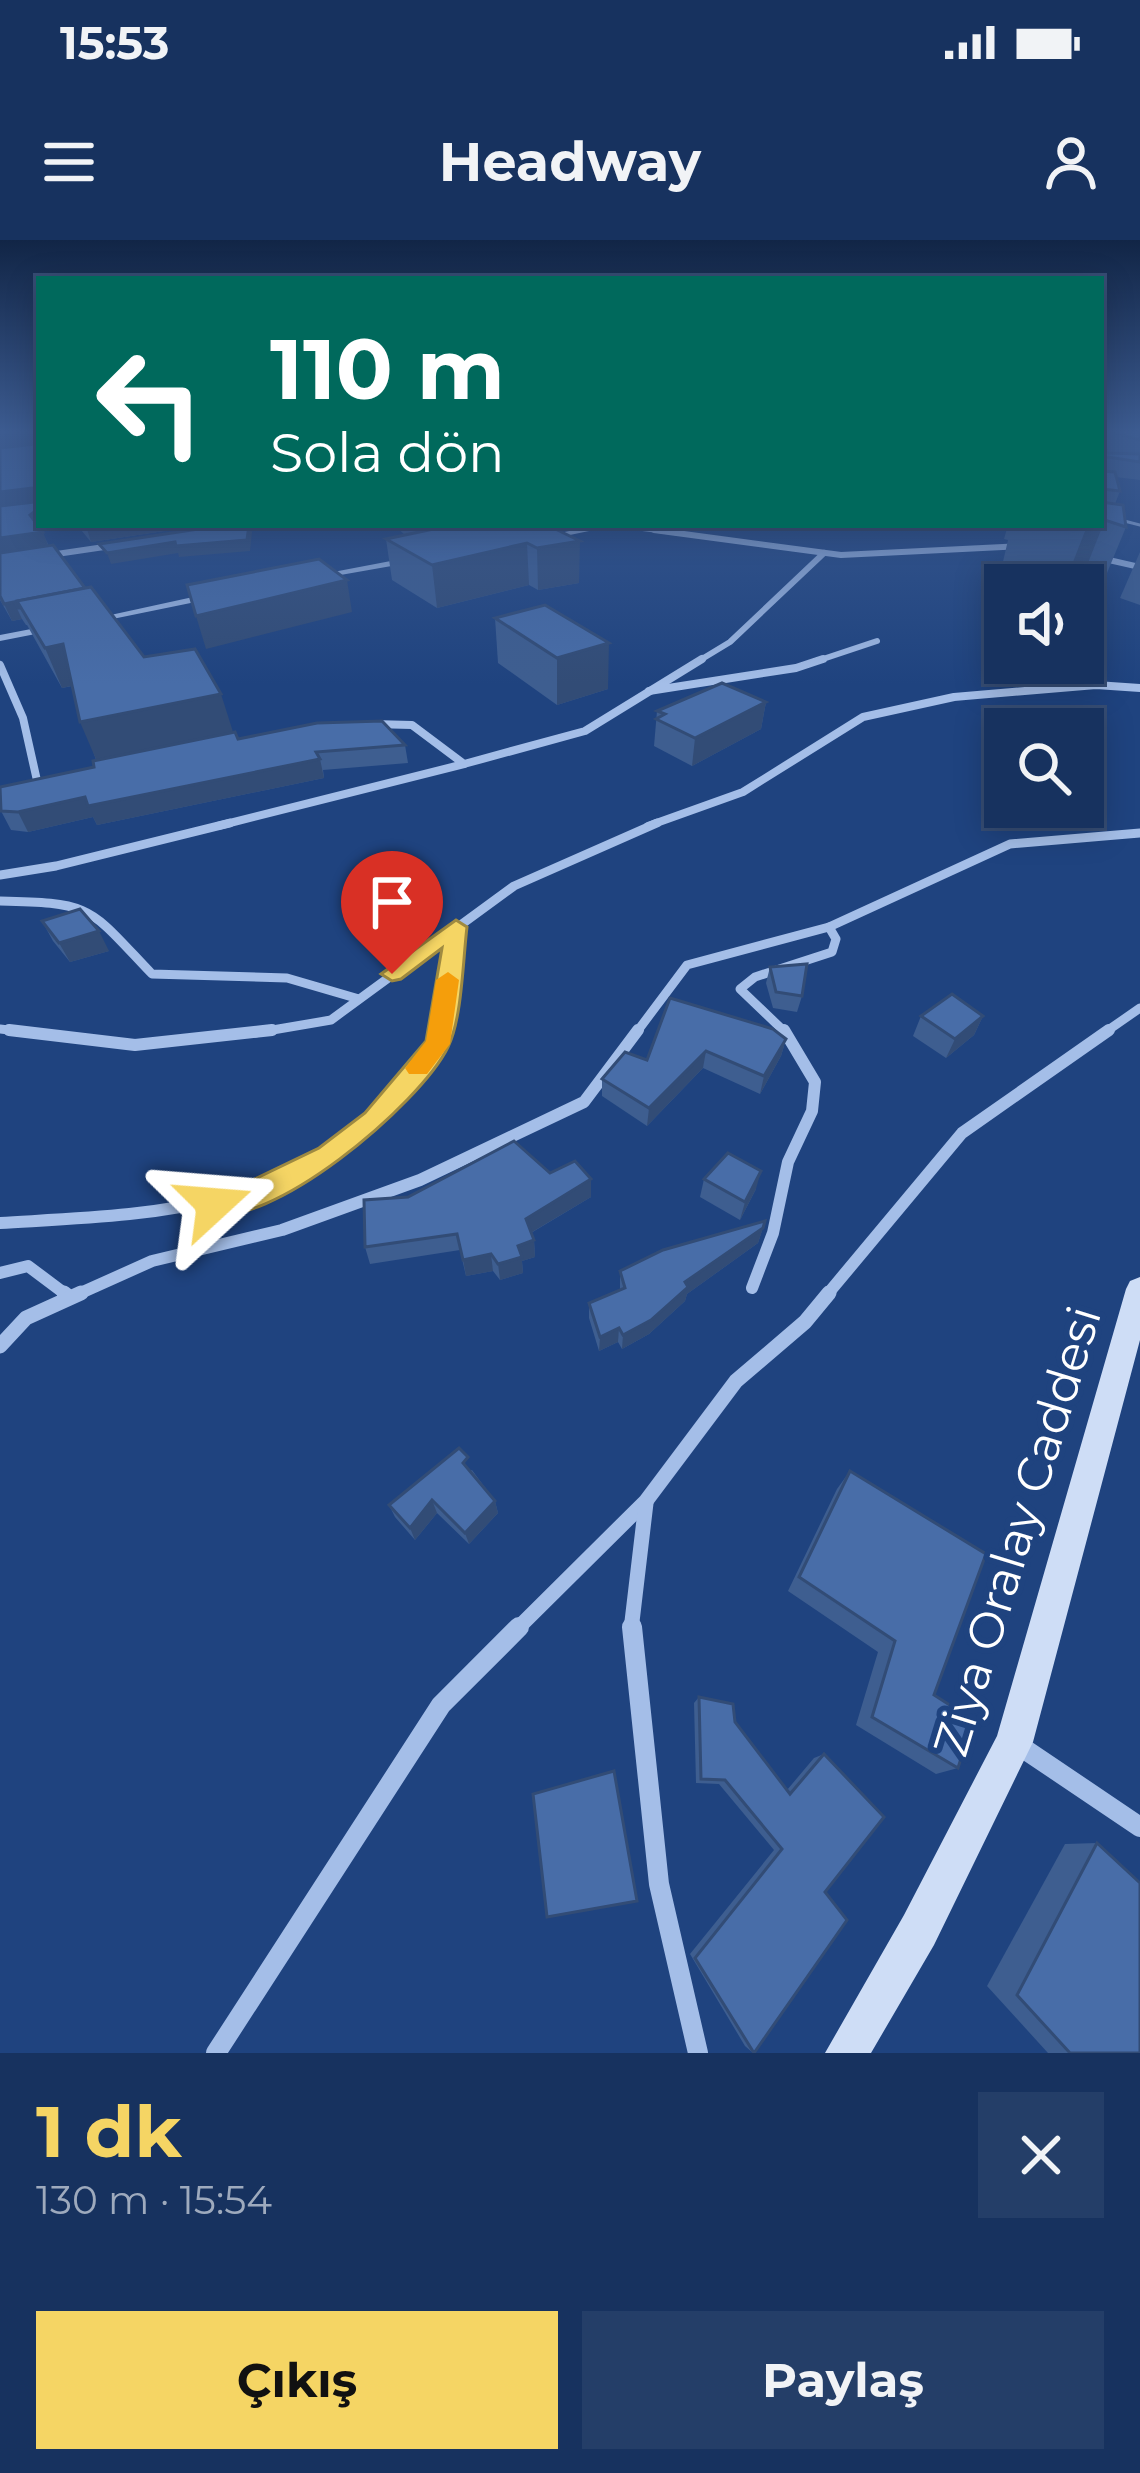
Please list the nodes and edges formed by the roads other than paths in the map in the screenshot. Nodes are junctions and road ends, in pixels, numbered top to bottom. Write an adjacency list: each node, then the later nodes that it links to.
1 (1104, 516): 2 (lane)
2 (1140, 525)
3 (596, 528): 5 (street)
4 (636, 528): 8 (street)
5 (522, 541)
6 (111, 546): 11 (street)
7 (1024, 546): 8 (street)
8 (824, 553): 19 (street)
9 (425, 557): 13 (street)
10 (1099, 557): 12 (street)
11 (22, 560)
12 (1140, 568)
13 (302, 578)
14 (232, 592): 15 (street)
15 (0, 638)
16 (877, 641): 19 (street)
17 (0, 665): 23 (street)
18 (1140, 688): 28 (street)
19 (647, 692): 21 (street)
20 (368, 724): 21 (street)
21 (464, 764): 26 (street)
22 (59, 780): 23 (street)
23 (38, 785): 24 (street)
24 (24, 788)
25 (1140, 833): 29 (street)
26 (0, 875)
27 (0, 901): 30 (street)
28 (456, 927): 30 (street); 33 (street)
29 (830, 928): 35 (street); 37 (street)
30 (359, 999): 32 (street)
31 (1140, 1008): 39 (street)
32 (0, 1028)
33 (0, 1222)
34 (0, 1273): 37 (street)
35 (752, 1288)
36 (1140, 1289): 40 (main road, Ziya Oralay Caddesi)
37 (69, 1297): 38 (street)
38 (0, 1346)
39 (646, 1501): 42 (street); 43 (street)
40 (1014, 1742): 41 (street); 44 (main road, Ziya Oralay Caddesi)
41 (1140, 1827)
42 (216, 2053)
43 (698, 2053)
44 (848, 2053)

